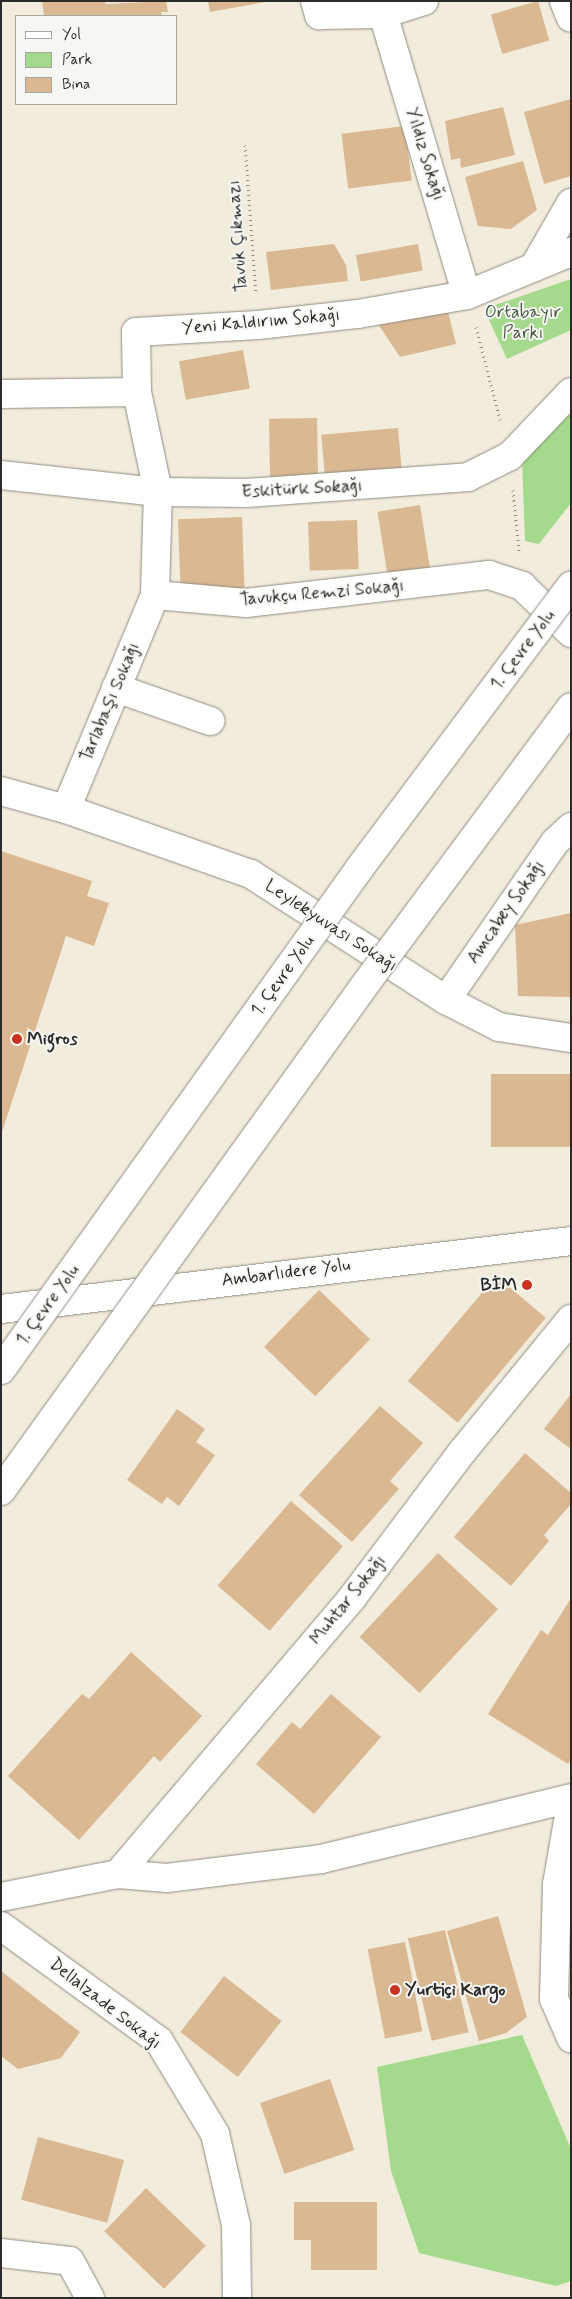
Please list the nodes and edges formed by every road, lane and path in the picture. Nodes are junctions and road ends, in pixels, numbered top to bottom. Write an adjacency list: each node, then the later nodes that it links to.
1 (315, 1): 4 (main road)
2 (424, 1): 4 (main road)
3 (564, 1): 5 (main road)
4 (383, 14): 10 (main road, Yıldız Sokağı)
5 (571, 18)
6 (245, 146): 11 (path, Tavuk Çıkmazı)
7 (571, 203): 9 (main road)
8 (571, 252): 9 (main road, Yeni Kaldırım Sokağı)
9 (534, 267): 10 (main road, Yeni Kaldırım Sokağı)
10 (467, 295): 11 (main road, Yeni Kaldırım Sokağı)
11 (258, 325): 12 (main road, Yeni Kaldırım Sokağı)
12 (137, 392): 14 (main road); 16 (main road)
13 (571, 392): 16 (main road, Eskitürk Sokağı)
14 (1, 394)
15 (1, 474): 16 (main road, Eskitürk Sokağı)
16 (158, 492): 18 (main road)
17 (571, 586): 31 (main road, 1. Çevre Yolu, bridge)
18 (155, 595): 19 (main road, Tavukçu Remzi Sokağı); 20 (main road, Tarlabaşı Sokağı)
19 (571, 633)
20 (116, 688): 22 (main road); 24 (main road, Tarlabaşı Sokağı)
21 (571, 707): 32 (main road, bridge)
22 (210, 721)
23 (1, 791): 24 (main road, Leylekyuvası Sokağı)
24 (66, 810): 26 (main road, Leylekyuvası Sokağı)
25 (571, 827): 26 (main road, Amcabey Sokağı)
26 (446, 1000): 27 (main road, Leylekyuvası Sokağı)
27 (571, 1038)
28 (571, 1240): 29 (main road, Ambarlıdere Yolu)
29 (1, 1309)
30 (571, 1319): 35 (main road, Muhtar Sokağı)
31 (1, 1370)
32 (1, 1491)
33 (571, 1798): 35 (main road)
34 (571, 1804): 38 (main road)
35 (118, 1874): 36 (main road)
36 (1, 1897)
37 (1, 1926): 41 (main road, Dellalzade Sokağı)
38 (571, 2038)
39 (1, 2254): 40 (main road)
40 (90, 2298)
41 (237, 2298)

